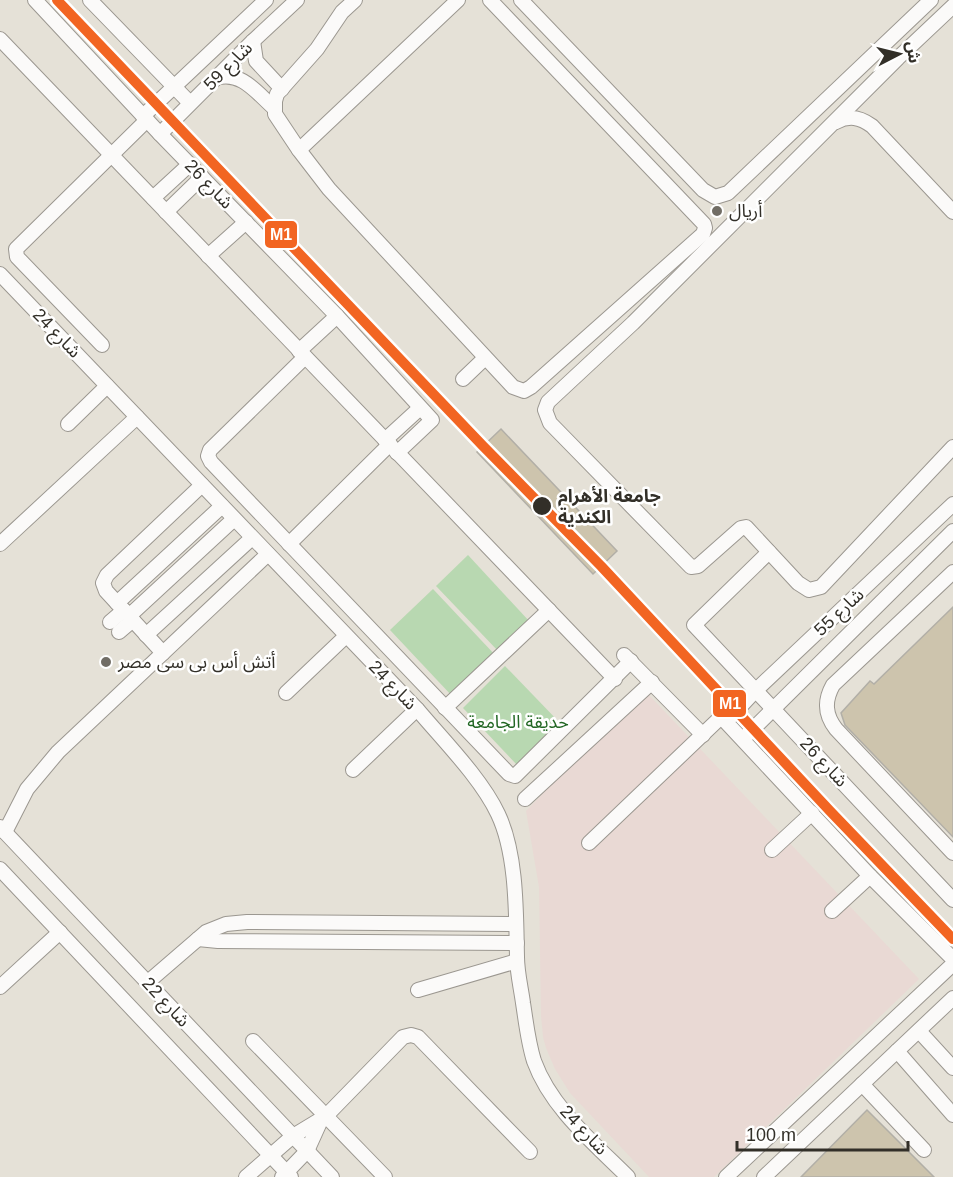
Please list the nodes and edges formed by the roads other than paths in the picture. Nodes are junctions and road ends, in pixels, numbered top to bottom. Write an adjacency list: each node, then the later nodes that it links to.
1 (35, 0): 18 (street, شارع 26)
2 (90, 0): 14 (street)
3 (266, 0): 14 (street, شارع 59)
4 (297, 0): 12 (street, شارع 59)
5 (355, 0): 15 (street)
6 (458, 0): 21 (street)
7 (490, 0): 34 (street)
8 (521, 0): 9 (street)
9 (931, 0)
10 (953, 6): 19 (street)
11 (0, 39): 22 (street)
12 (253, 41): 13 (street, شارع 59); 15 (street)
13 (216, 78): 16 (street, شارع 59); 17 (street)
14 (173, 87): 16 (street); 18 (street, شارع 59)
15 (282, 89): 17 (street)
16 (190, 103): 20 (street, شارع 59)
17 (274, 108): 21 (street)
18 (145, 118): 20 (street, شارع 26); 22 (street, شارع 59)
19 (836, 122): 27 (street); 50 (street)
20 (160, 134): 23 (street, شارع 26)
21 (299, 150): 34 (street)
22 (111, 155): 25 (street); 32 (street, شارع 59)
23 (190, 164): 24 (street, شارع 26); 25 (street)
24 (202, 177): 26 (street); 28 (street, شارع 26)
25 (153, 198): 26 (street)
26 (166, 212): 29 (street)
27 (953, 212)
28 (246, 222): 29 (street); 31 (street, شارع 26)
29 (208, 256): 33 (street)
30 (0, 274): 36 (street, شارع 24)
31 (337, 316): 33 (street); 37 (street, شارع 26)
32 (102, 345)
33 (302, 354): 40 (street); 49 (street)
34 (485, 358): 35 (street)
35 (463, 380)
36 (107, 386): 38 (street, شارع 24); 39 (street)
37 (420, 408): 40 (street); 40 (street, شارع 26)
38 (137, 417): 42 (street, شارع 24); 48 (street)
39 (68, 424)
40 (391, 446): 49 (street); 53 (street)
41 (953, 447): 50 (street)
42 (202, 485): 44 (street, شارع 24); 54 (street)
43 (953, 504): 61 (street, شارع 55)
44 (222, 506): 45 (street, شارع 24); 54 (street)
45 (234, 519): 47 (street, شارع 24); 54 (street)
46 (953, 531): 64 (street, شارع 55)
47 (252, 538): 51 (street, شارع 24); 56 (street)
48 (0, 544)
49 (289, 544): 63 (street)
50 (769, 552): 61 (street, شارع 26)
51 (268, 554): 57 (street, شارع 24); 58 (street)
52 (953, 572): 75 (street)
53 (549, 610): 59 (street); 63 (street)
54 (126, 613): 55 (street); 56 (street)
55 (114, 627)
56 (147, 635): 58 (street)
57 (346, 636): 62 (street); 65 (street, شارع 24)
58 (163, 653): 72 (street)
59 (615, 678): 60 (street); 63 (street)
60 (652, 682): 67 (street); 70 (street)
61 (755, 691): 64 (street, شارع 26); 66 (street, شارع 55)
62 (286, 693)
63 (446, 708)
64 (773, 708): 68 (street, شارع 55); 78 (street, شارع 26)
65 (417, 710): 69 (street); 80 (street, شارع 24)
66 (723, 720): 67 (street, شارع 55); 68 (street)
67 (702, 735): 73 (street, شارع 55)
68 (743, 740): 71 (street)
69 (353, 771)
70 (525, 799)
71 (812, 813): 74 (street); 77 (street)
72 (3, 829): 87 (street, شارع 22)
73 (589, 843)
74 (772, 850)
75 (953, 853)
76 (0, 869): 81 (street, شارع 22)
77 (870, 876): 79 (street); 84 (street)
78 (953, 900)
79 (832, 911)
80 (516, 924): 82 (street); 83 (street, شارع 24)
81 (60, 932): 88 (street); 102 (street, شارع 22)
82 (198, 939): 83 (street); 87 (street)
83 (517, 943): 85 (street, شارع 24)
84 (953, 959)
85 (517, 961): 89 (street); 107 (street, شارع 24)
86 (953, 964): 108 (street)
87 (148, 982): 98 (street, شارع 22)
88 (0, 987)
89 (418, 990)
90 (953, 998): 91 (street)
91 (919, 1030): 93 (street); 94 (street)
92 (253, 1041): 97 (street)
93 (897, 1051): 95 (street); 96 (street)
94 (953, 1068)
95 (862, 1084): 99 (street); 109 (street)
96 (953, 1115)
97 (324, 1118): 98 (street); 100 (street); 101 (street); 106 (street)
98 (293, 1136): 100 (street, شارع 22); 102 (street)
99 (924, 1150)
100 (307, 1152): 103 (street); 105 (street, شارع 22)
101 (530, 1152)
102 (270, 1156): 103 (street, شارع 22); 104 (street)
103 (287, 1176)
104 (246, 1177)
105 (332, 1177)
106 (385, 1177)
107 (628, 1177)
108 (726, 1177)
109 (764, 1177)

